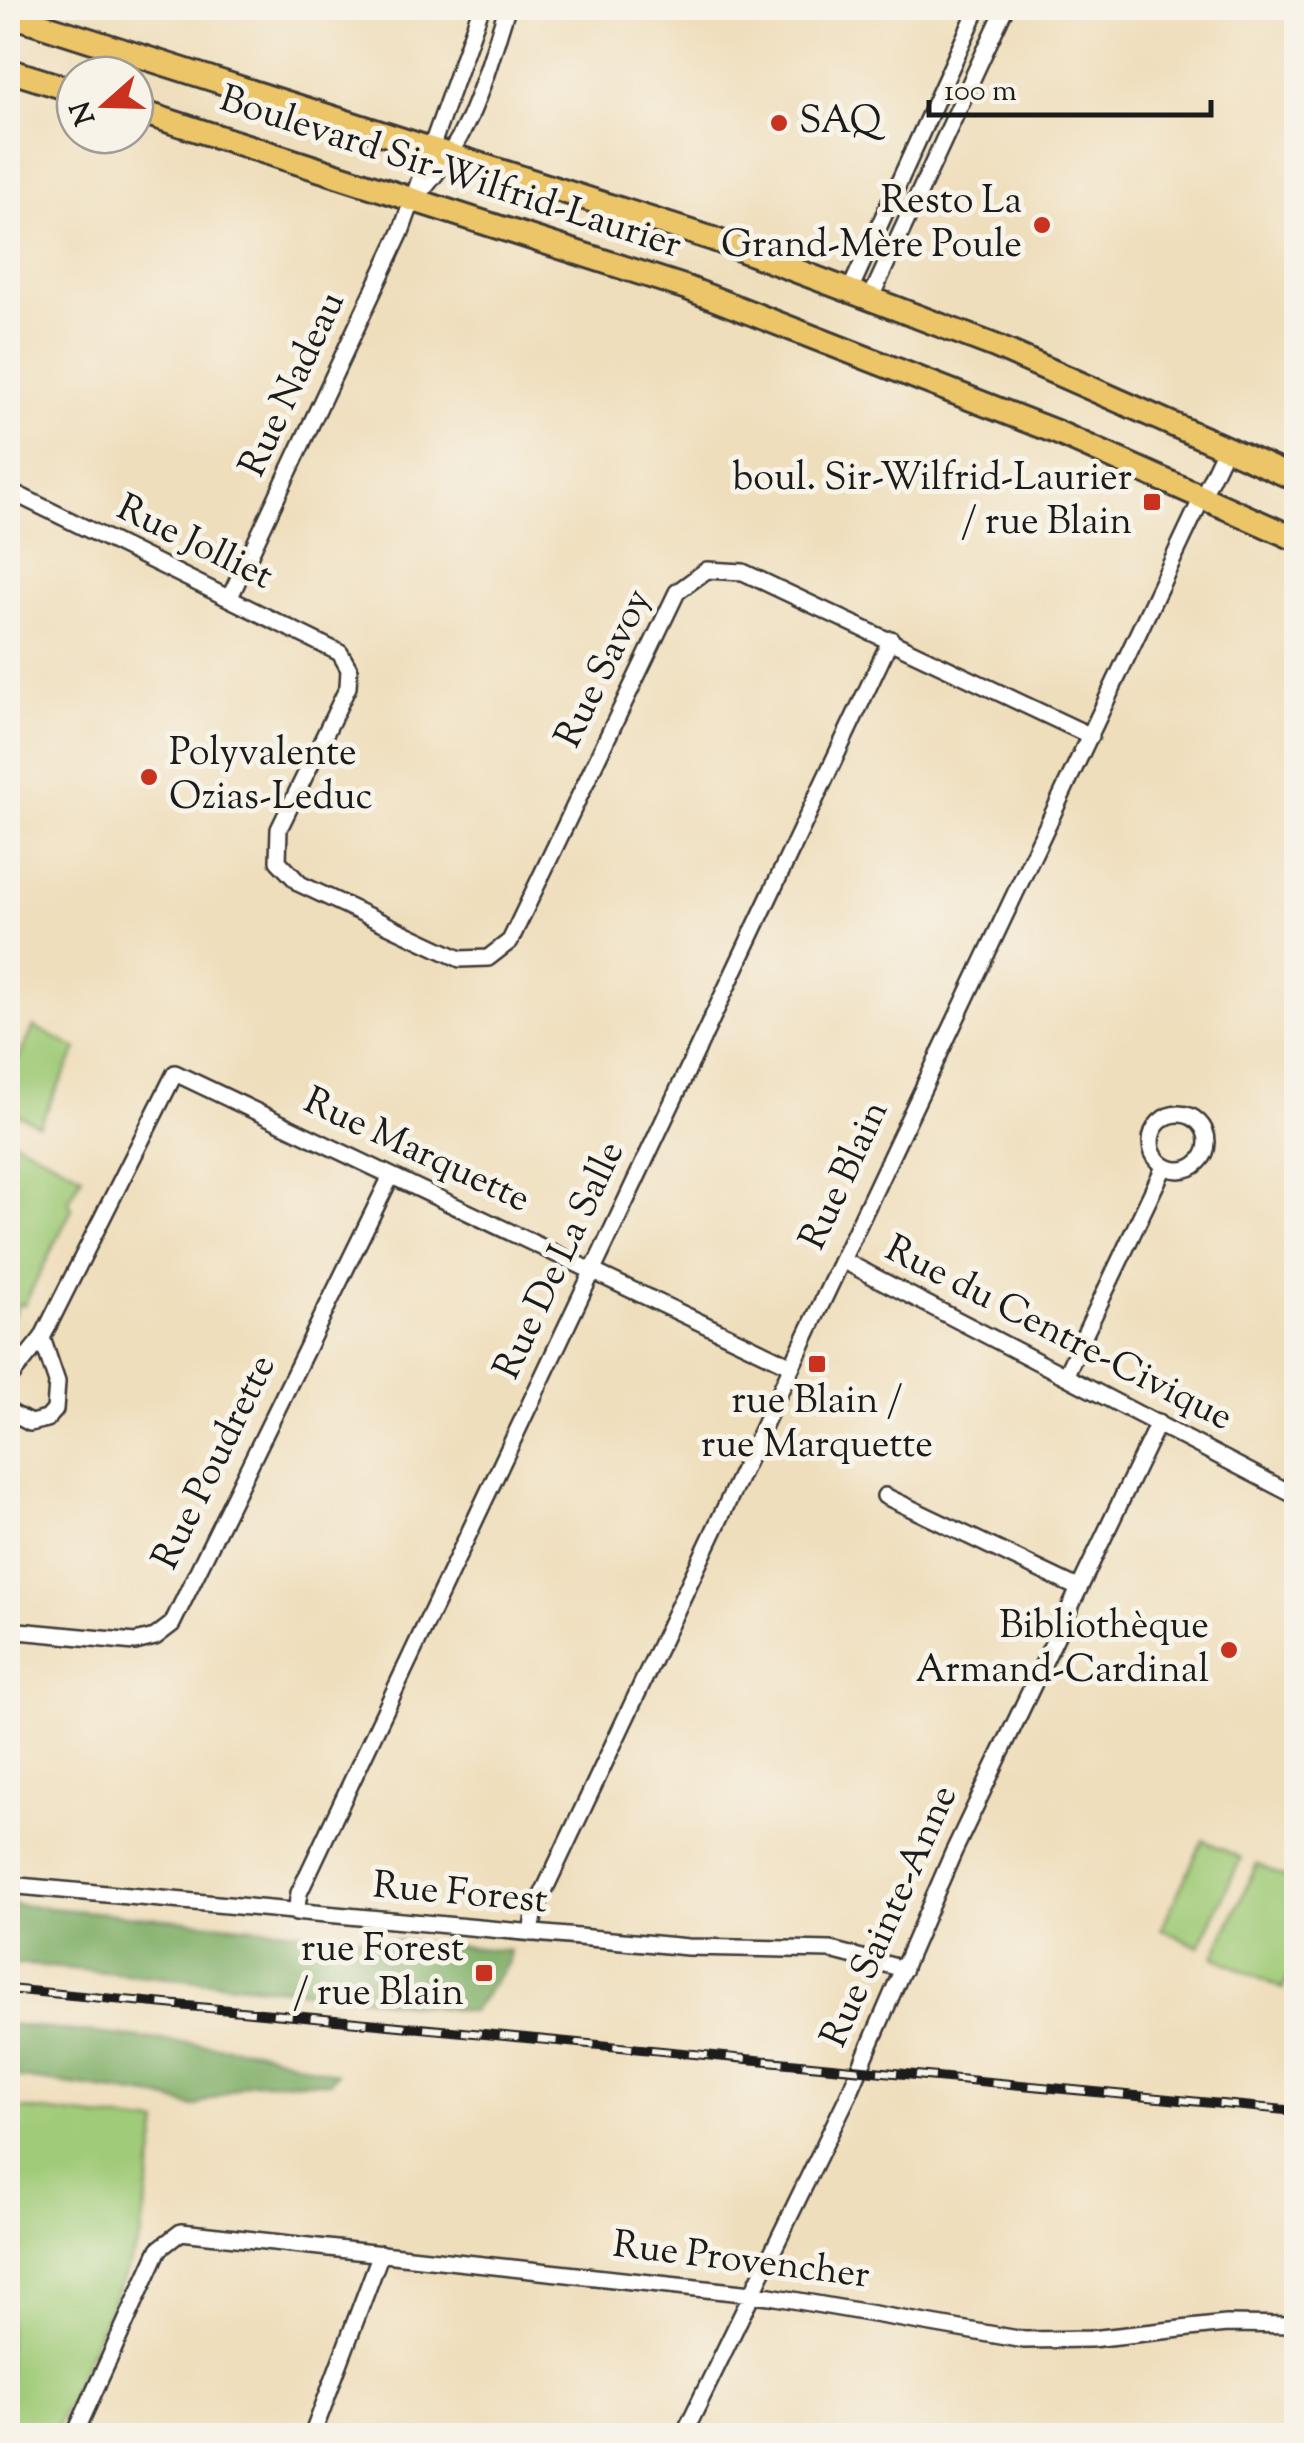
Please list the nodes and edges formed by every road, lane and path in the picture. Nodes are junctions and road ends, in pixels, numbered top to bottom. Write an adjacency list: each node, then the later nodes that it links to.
1 (481, 8): 9 (street)
2 (507, 8): 9 (street)
3 (978, 8): 11 (street)
4 (1005, 8): 11 (street)
5 (8, 14): 9 (main road, Boulevard Sir-Wilfrid-Laurier)
6 (8, 70): 7 (main road)
7 (55, 85)
8 (155, 116): 10 (main road, Boulevard Sir-Wilfrid-Laurier)
9 (444, 150): 10 (street, Rue Nadeau); 11 (main road, Boulevard Sir-Wilfrid-Laurier)
10 (415, 199): 15 (main road, Boulevard Sir-Wilfrid-Laurier); 17 (street, Rue Nadeau)
11 (860, 294): 12 (main road, Boulevard Sir-Wilfrid-Laurier)
12 (1226, 447): 13 (main road, Boulevard Sir-Wilfrid-Laurier); 15 (street, Rue Blain)
13 (1296, 479)
14 (8, 490): 17 (street, Rue Jolliet)
15 (1203, 496): 16 (main road, Boulevard Sir-Wilfrid-Laurier); 19 (street, Rue Blain)
16 (1296, 539)
17 (230, 597): 20 (street, Rue Jolliet)
18 (891, 640): 19 (street, Rue Savoy); 20 (street, Rue Savoy); 24 (street, Rue De La Salle)
19 (1091, 736): 23 (street, Rue Blain)
20 (276, 854)
21 (1164, 1166): 27 (street)
22 (391, 1176): 24 (street, Rue Marquette); 25 (street, Rue Marquette); 34 (street, Rue Poudrette)
23 (842, 1260): 26 (street, Rue Blain); 27 (street, Rue du Centre-Civique)
24 (592, 1271): 26 (street, Rue Marquette); 36 (street, Rue De La Salle)
25 (42, 1338): 28 (street); 29 (street)
26 (792, 1366): 37 (street, Rue Blain)
27 (1066, 1374): 30 (street, Rue du Centre-Civique)
28 (8, 1380)
29 (8, 1411)
30 (1158, 1423): 31 (street, Rue du Centre-Civique); 33 (street, Rue Sainte-Anne)
31 (1296, 1494)
32 (885, 1496): 33 (street)
33 (1078, 1588): 38 (street, Rue Sainte-Anne)
34 (8, 1630)
35 (8, 1884): 36 (street, Rue Forest)
36 (296, 1913): 37 (street, Rue Forest)
37 (531, 1934): 38 (street, Rue Forest)
38 (904, 1969): 40 (street, Rue Sainte-Anne)
39 (381, 2253): 40 (street, Rue Provencher); 42 (street, Rue Provencher); 43 (street)
40 (751, 2294): 41 (street, Rue Provencher); 44 (street, Rue Sainte-Anne)
41 (1296, 2325)
42 (74, 2436)
43 (312, 2436)
44 (682, 2436)

